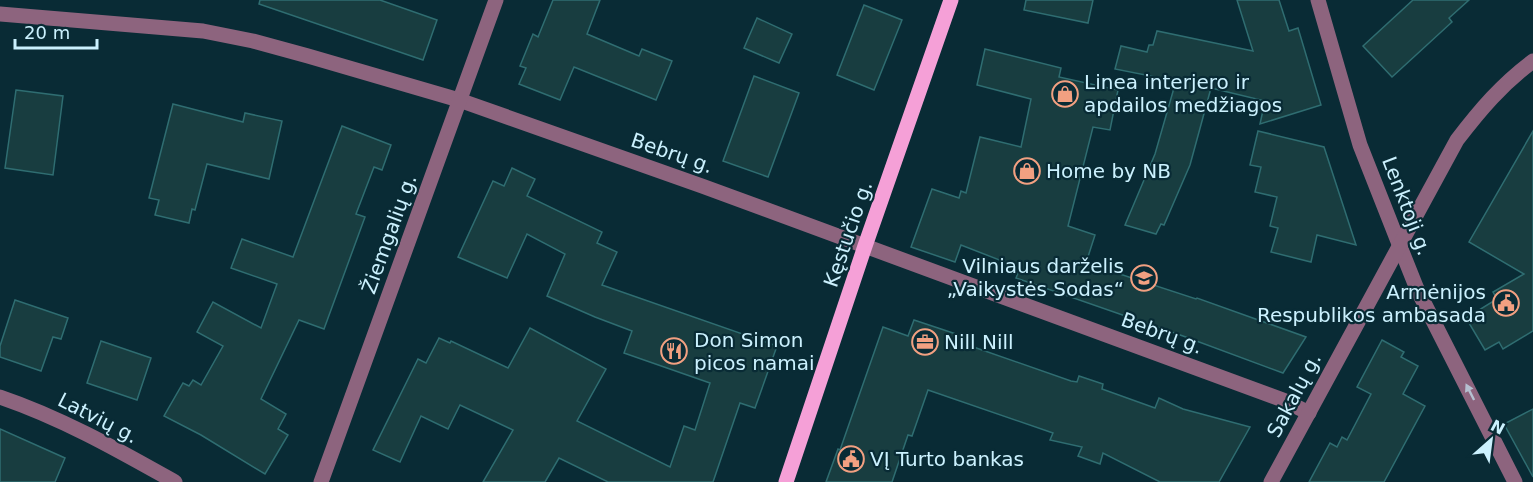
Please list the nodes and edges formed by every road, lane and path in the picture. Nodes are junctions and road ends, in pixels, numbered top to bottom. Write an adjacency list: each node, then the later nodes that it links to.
1 (496, 0): 6 (street, Žiemgalių g.)
2 (951, 0): 8 (main road, Kęstučio g.)
3 (1318, 0): 7 (street, Lenktoji g.)
4 (0, 14): 6 (street, Bebrų g.)
5 (1533, 61): 7 (street, Sakalų g.)
6 (459, 100): 8 (street, Bebrų g.); 12 (street, Žiemgalių g.)
7 (1399, 244): 10 (street, Sakalų g.); 15 (street, Lenktoji g., one-way to 7)
8 (865, 246): 10 (street, Bebrų g.); 13 (main road, Kęstučio g.)
9 (0, 397): 11 (street, Latvių g.)
10 (1309, 413): 14 (street, Sakalų g.)
11 (175, 482)
12 (321, 482)
13 (786, 482)
14 (1271, 482)
15 (1515, 482)

